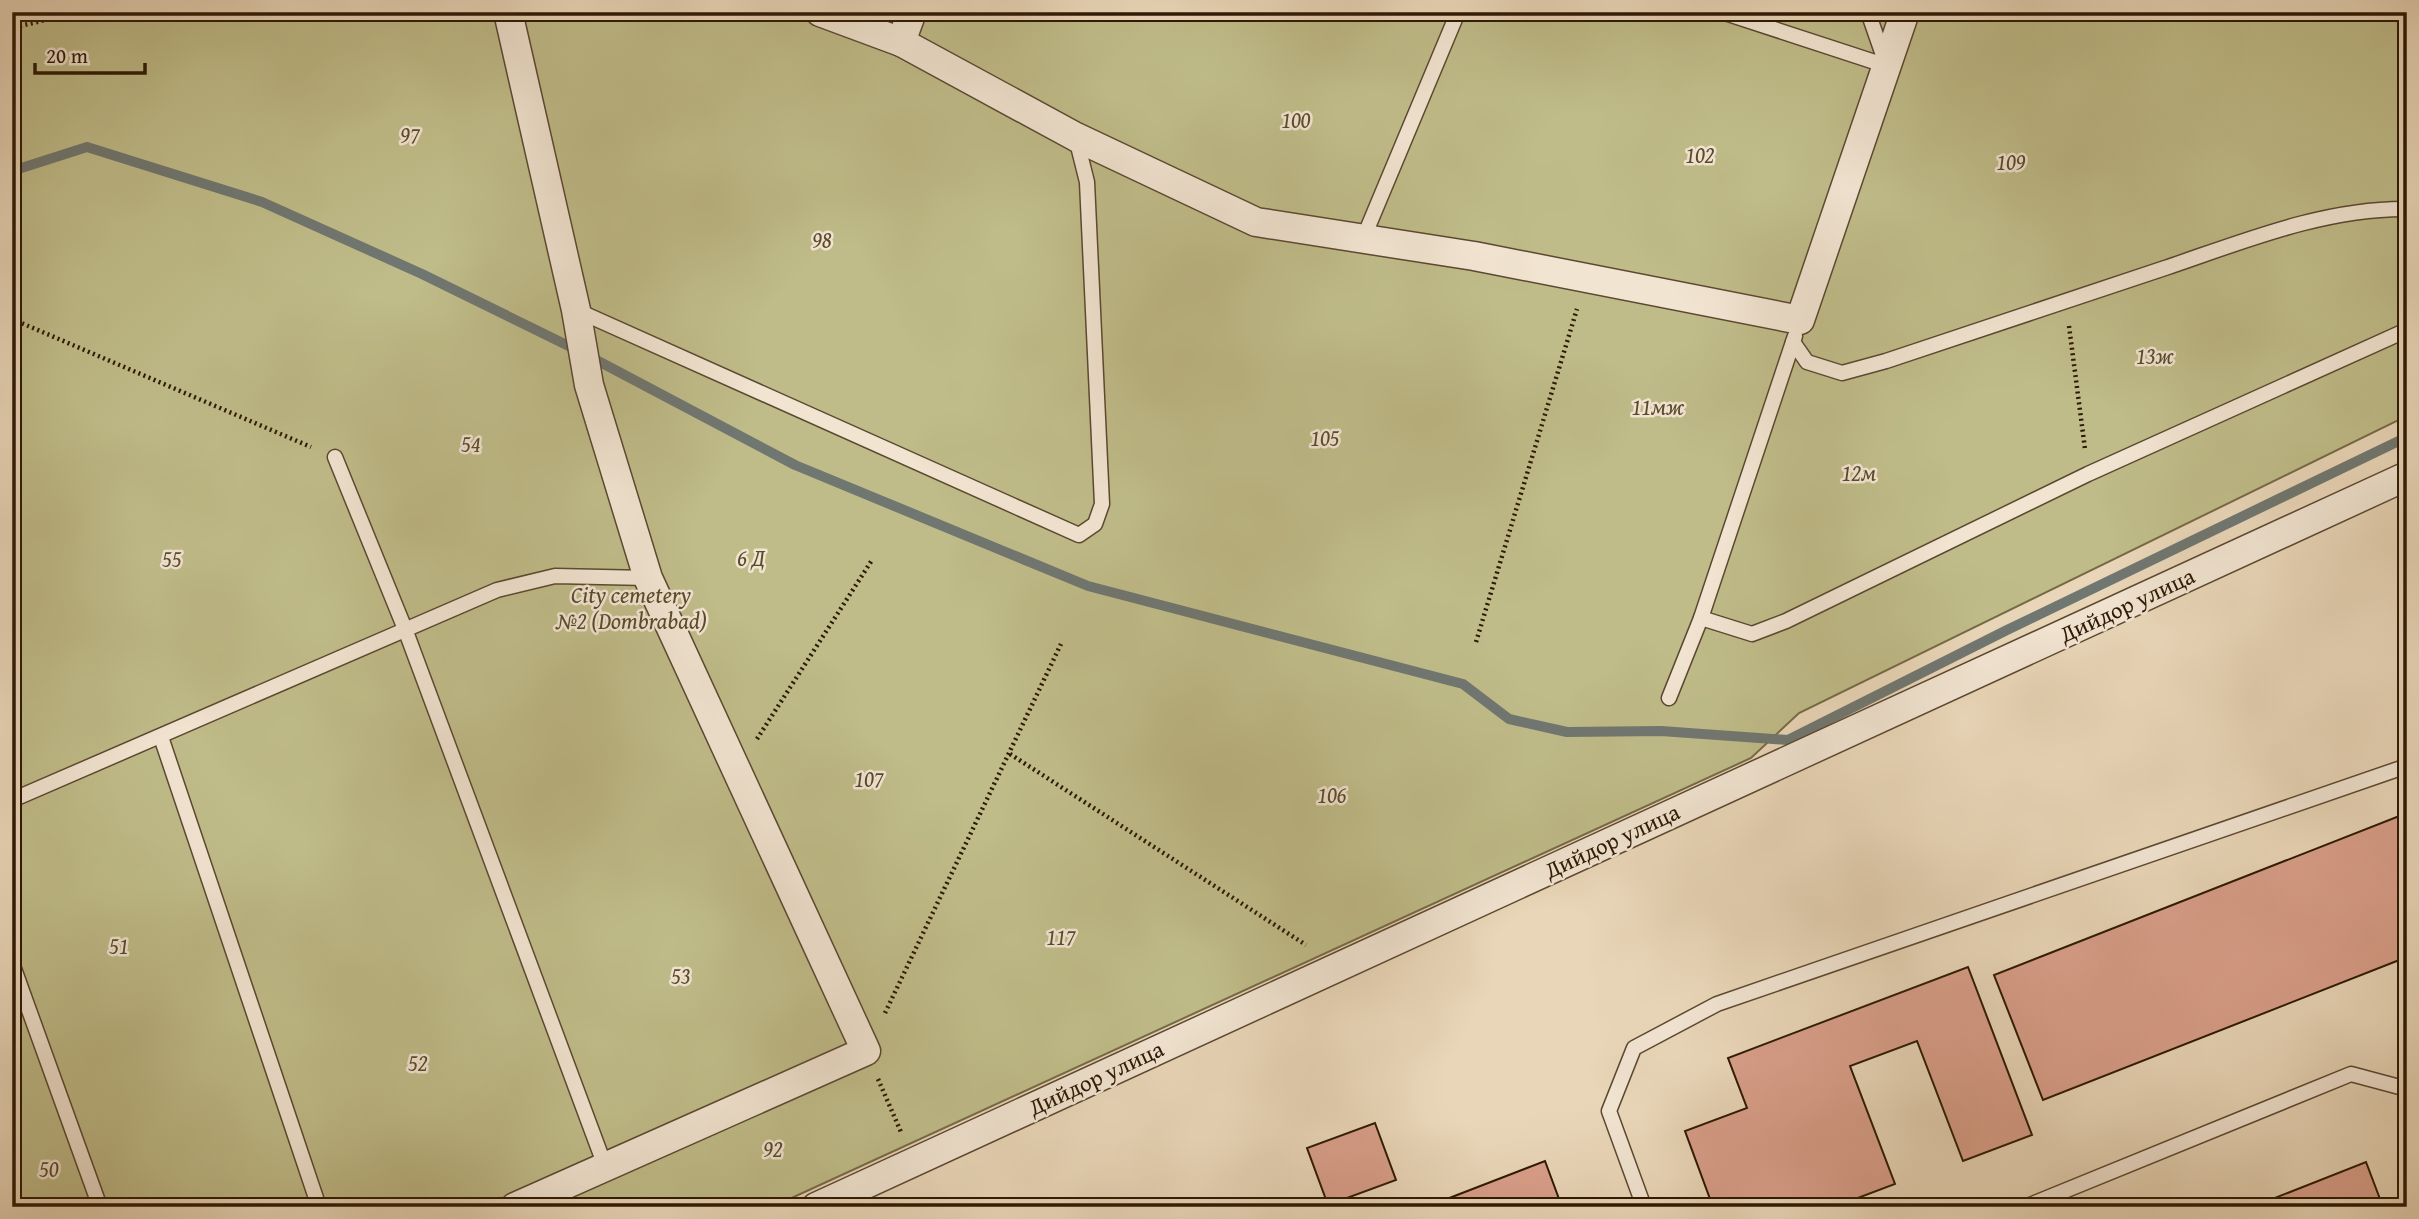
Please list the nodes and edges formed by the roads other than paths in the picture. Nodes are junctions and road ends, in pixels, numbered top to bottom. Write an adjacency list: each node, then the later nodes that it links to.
1 (508, 12): 13 (street)
2 (820, 12): 8 (street)
3 (912, 12): 8 (street)
4 (1458, 12): 12 (lane)
5 (1722, 12): 9 (lane)
6 (1868, 12): 9 (lane)
7 (1905, 12): 9 (street)
8 (901, 42): 10 (street)
9 (1887, 66): 15 (street)
10 (1076, 137): 12 (street); 13 (lane)
11 (2407, 209): 15 (lane)
12 (1363, 239): 15 (street)
13 (576, 310): 18 (street)
14 (2407, 330): 19 (lane)
15 (1797, 331): 19 (lane)
16 (335, 457): 20 (lane)
17 (2407, 476): 31 (street, Дийдор улица)
18 (648, 578): 20 (lane); 27 (street)
19 (1701, 618): 21 (lane)
20 (405, 629): 22 (lane); 27 (lane)
21 (1669, 698)
22 (162, 737): 24 (lane); 29 (lane)
23 (2407, 766): 32 (lane)
24 (12, 800)
25 (12, 963): 28 (lane)
26 (2407, 1089): 33 (lane)
27 (605, 1166): 30 (street)
28 (100, 1207)
29 (319, 1207)
30 (515, 1207)
31 (816, 1207)
32 (1644, 1207)
33 (2025, 1207)

